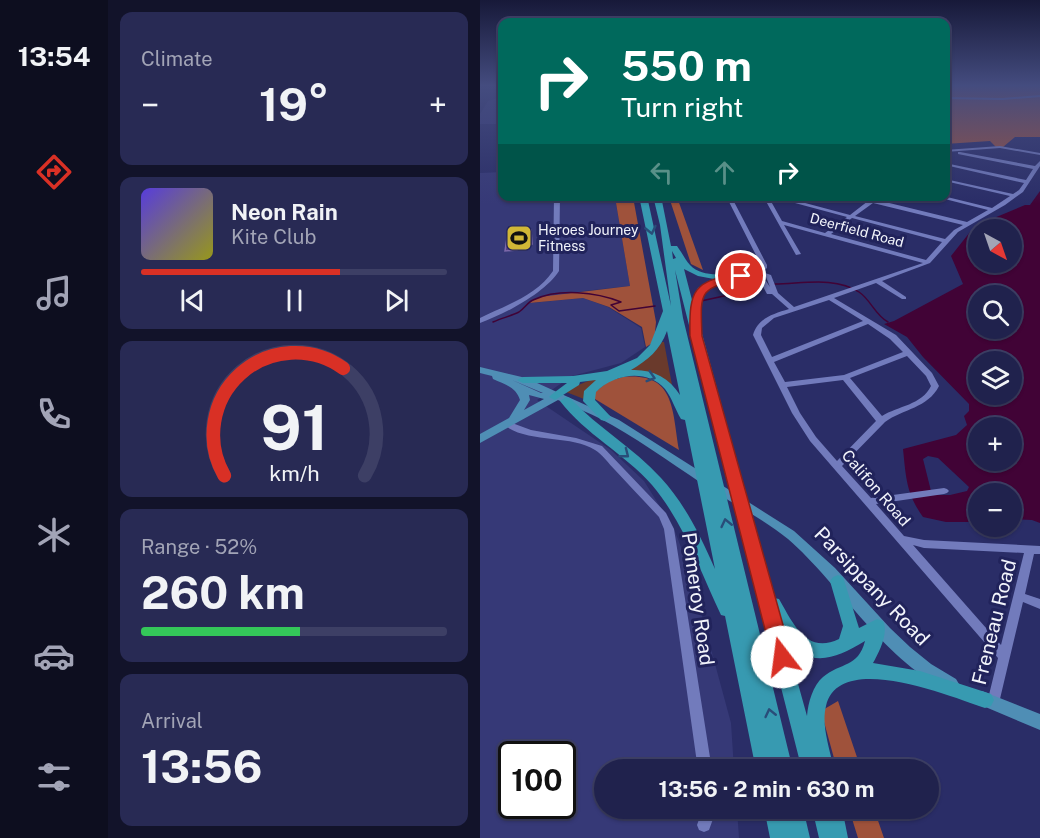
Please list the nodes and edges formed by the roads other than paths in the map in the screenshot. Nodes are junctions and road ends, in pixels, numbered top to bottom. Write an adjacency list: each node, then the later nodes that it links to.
1 (1011, 140): 2 (street)
2 (1005, 147): 3 (street); 5 (street)
3 (950, 150)
4 (950, 150): 7 (street)
5 (1040, 154)
6 (950, 165): 11 (street)
7 (1038, 165): 8 (street)
8 (1032, 174): 9 (street); 11 (street)
9 (1040, 176)
10 (950, 181): 12 (street)
11 (1028, 182): 12 (street)
12 (1015, 196): 21 (street)
13 (950, 200): 21 (street)
14 (557, 201): 37 (street)
15 (644, 201): 35 (highway, one-way to 35)
16 (658, 201): 25 (highway)
17 (730, 201): 31 (street)
18 (768, 201): 23 (street)
19 (790, 201): 22 (street)
20 (872, 201): 22 (street); 24 (street)
21 (993, 210): 24 (street)
22 (850, 217): 26 (street); 27 (street)
23 (780, 222): 26 (street, Deerfield Road); 29 (street)
24 (967, 224): 27 (street)
25 (664, 225): 28 (highway); 71 (highway, one-way to 25)
26 (827, 234): 30 (street, Deerfield Road)
27 (945, 241): 30 (street)
28 (674, 248): 31 (highway); 39 (highway)
29 (798, 254)
30 (928, 262): 32 (street)
31 (750, 274): 36 (street); 36 (street); 39 (highway)
32 (877, 281): 33 (street); 34 (street)
33 (829, 297): 36 (street); 38 (street)
34 (904, 298)
35 (668, 307): 44 (highway); 51 (highway)
36 (791, 311): 41 (street, Califon Road)
37 (480, 321)
38 (867, 322): 40 (street); 41 (street)
39 (696, 336): 59 (highway)
40 (907, 353): 43 (street); 49 (street)
41 (769, 361): 46 (street, Califon Road)
42 (485, 371): 45 (main road, Parsippany Road)
43 (845, 377): 46 (street); 49 (street)
44 (581, 380): 45 (highway); 47 (highway)
45 (520, 383): 47 (main road, Parsippany Road); 50 (main road)
46 (782, 385): 53 (street, Califon Road)
47 (560, 399): 48 (main road, Parsippany Road); 50 (main road); 62 (highway, one-way to 62)
48 (605, 417): 51 (highway, one-way to 51); 58 (main road, Parsippany Road)
49 (881, 421): 53 (street)
50 (509, 423): 52 (main road); 69 (street, Pomeroy Road)
51 (691, 426): 62 (highway)
52 (480, 439)
53 (837, 466): 55 (street, Califon Road)
54 (944, 491): 55 (street)
55 (868, 502): 56 (street, Califon Road)
56 (901, 539): 57 (street); 65 (street, Califon Road)
57 (1035, 550): 60 (street, Freneau Road)
58 (838, 581): 63 (main road, Parsippany Road); 64 (highway)
59 (765, 589): 64 (highway); 72 (highway)
60 (1019, 596): 61 (street); 65 (street, Freneau Road)
61 (1040, 604)
62 (735, 624): 70 (highway)
63 (877, 626): 64 (highway); 66 (highway); 67 (main road, Parsippany Road)
64 (846, 644)
65 (1004, 656): 67 (street, Freneau Road)
66 (855, 670): 67 (highway); 73 (highway)
67 (989, 701): 68 (main road, Parsippany Road)
68 (1040, 722)
69 (703, 759)
70 (764, 759)
71 (780, 759)
72 (809, 759)
73 (822, 759)
74 (706, 819): 79 (street)
75 (776, 819): 80 (highway)
76 (796, 819): 81 (highway)
77 (825, 819): 82 (highway)
78 (834, 819): 83 (highway)
79 (704, 825)
80 (780, 838)
81 (800, 838)
82 (829, 838)
83 (838, 838)

